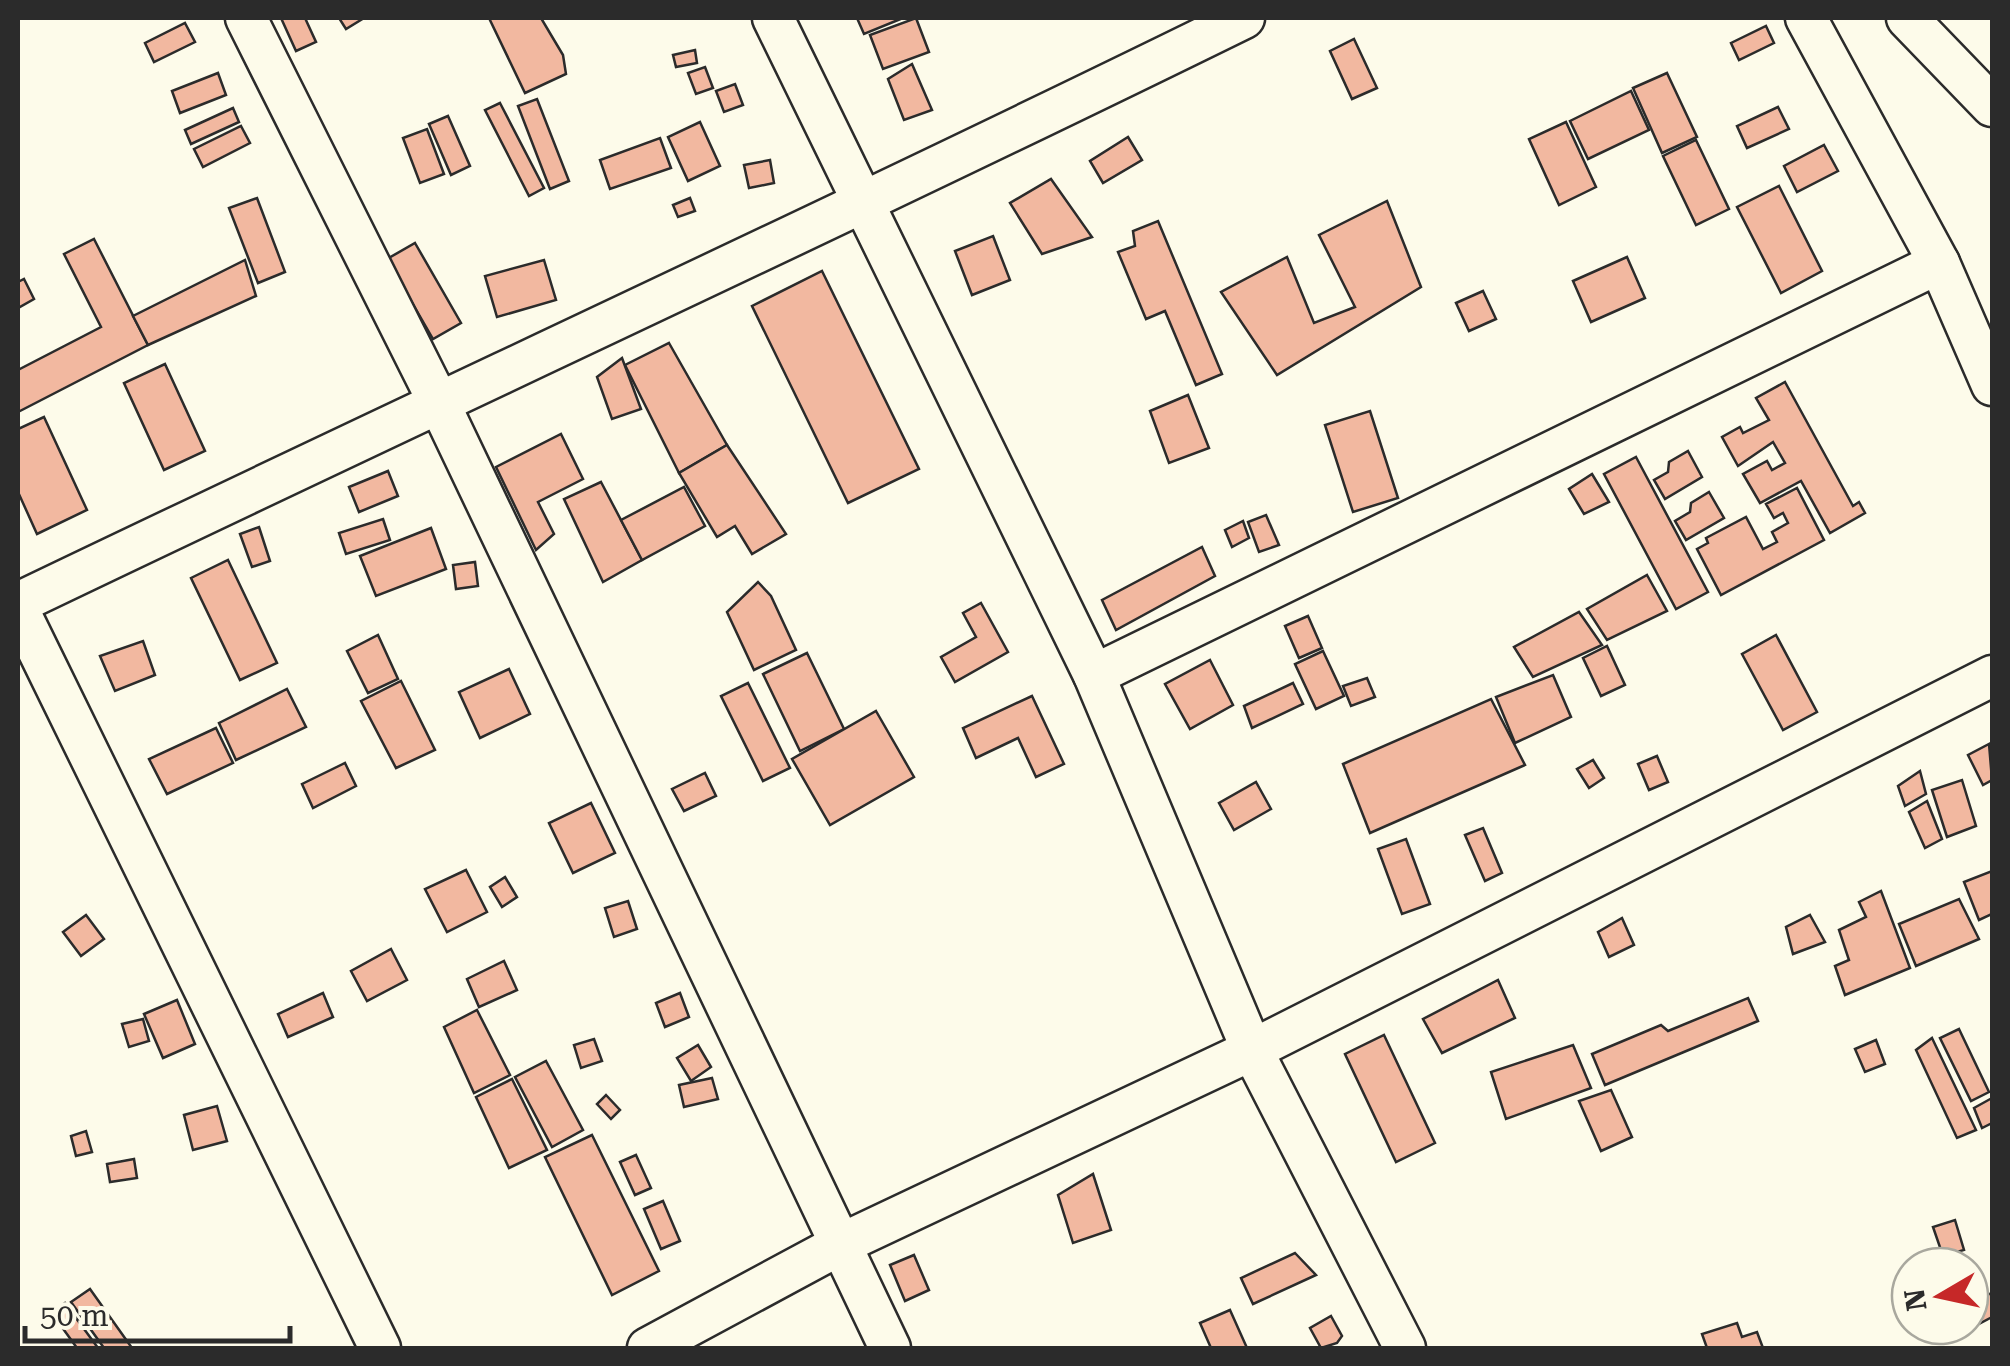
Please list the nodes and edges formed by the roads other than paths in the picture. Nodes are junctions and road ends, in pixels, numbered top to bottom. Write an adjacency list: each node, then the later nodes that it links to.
1 (246, 18): 10 (street)
2 (773, 18): 7 (street)
3 (1244, 18): 7 (street)
4 (1806, 18): 8 (street)
5 (1907, 18): 6 (street)
6 (1992, 106)
7 (864, 204): 10 (street); 12 (street)
8 (1939, 263): 9 (street); 12 (street)
9 (1992, 385)
10 (438, 401): 11 (street); 15 (street)
11 (18, 606): 16 (street)
12 (1094, 675): 14 (street)
13 (1992, 676): 14 (street)
14 (1252, 1050): 15 (street); 19 (street)
15 (841, 1244): 17 (street); 18 (street)
16 (380, 1348)
17 (648, 1348)
18 (890, 1348)
19 (1405, 1348)

